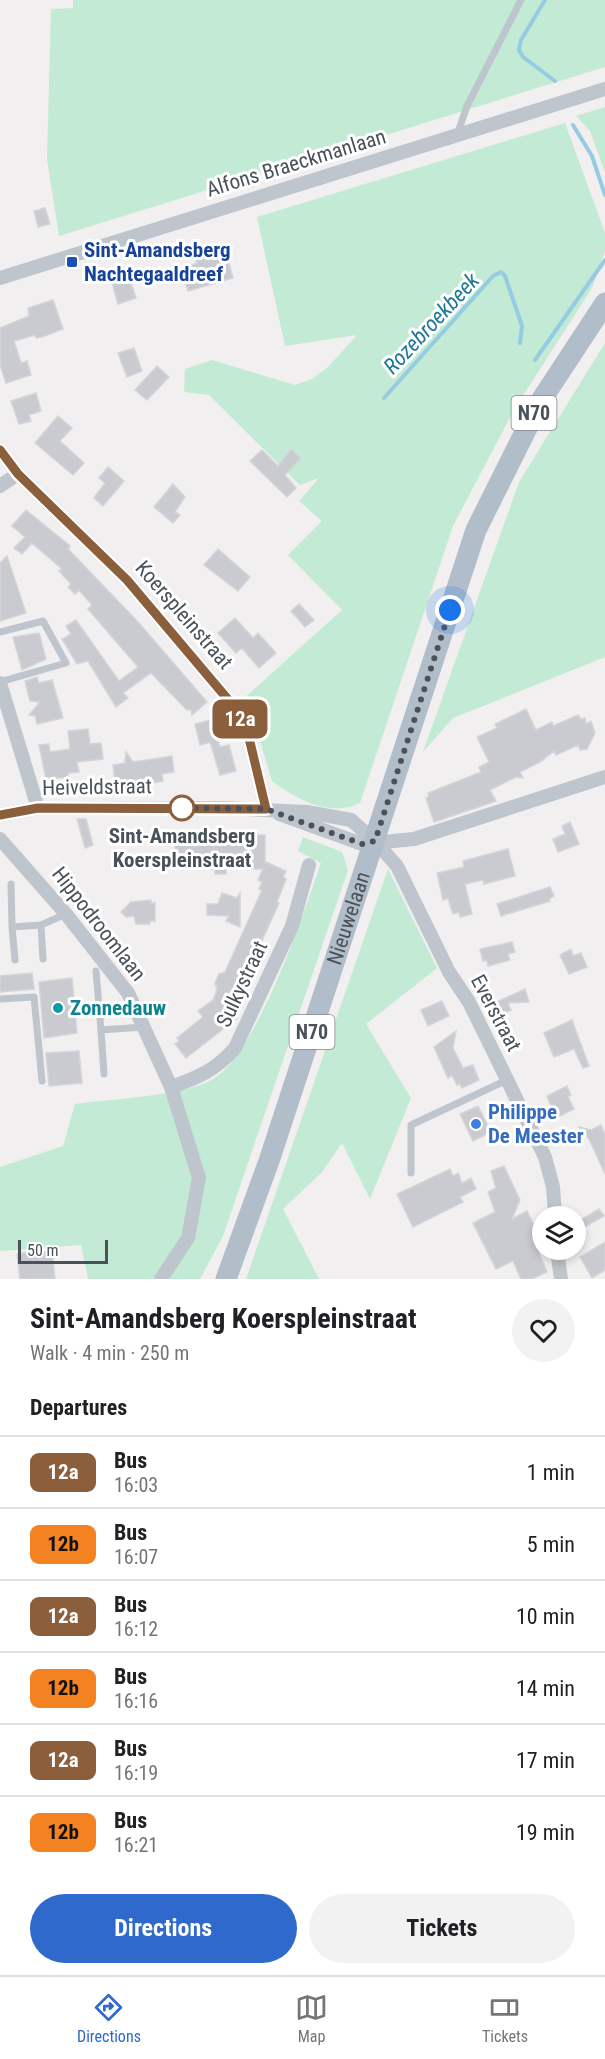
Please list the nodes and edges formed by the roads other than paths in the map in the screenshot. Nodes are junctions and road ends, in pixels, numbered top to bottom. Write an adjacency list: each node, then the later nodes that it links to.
1 (521, 0): 3 (lane)
2 (605, 89): 3 (street, Alfons Braeckmanlaan)
3 (457, 135): 4 (street, Alfons Braeckmanlaan)
4 (0, 278)
5 (605, 303): 17 (main road, Nieuwelaan / N70)
6 (0, 450): 7 (street, Koerspleinstraat)
7 (18, 474): 8 (street); 14 (street, Koerspleinstraat)
8 (0, 486)
9 (0, 632): 10 (lane)
10 (0, 682): 11 (street)
11 (2, 697): 13 (street)
12 (605, 777): 17 (street)
13 (38, 808): 14 (street, Heiveldstraat); 15 (street, Heiveldstraat)
14 (266, 809): 17 (street, Heiveldstraat)
15 (0, 815)
16 (0, 839): 20 (street, Hippodroomlaan)
17 (375, 841): 30 (street, Everstraat); 37 (main road, Nieuwelaan / N70)
18 (309, 865): 32 (street, Sulkystraat)
19 (11, 884): 22 (lane)
20 (66, 914): 21 (lane); 27 (street, Hippodroomlaan)
21 (41, 926): 22 (lane); 23 (lane)
22 (12, 927): 24 (lane)
23 (43, 959)
24 (15, 960)
25 (96, 971): 28 (lane)
26 (0, 999): 31 (lane)
27 (143, 1027): 28 (lane); 32 (street, Hippodroomlaan)
28 (101, 1030): 29 (lane)
29 (104, 1074)
30 (507, 1080): 33 (lane); 34 (street, Everstraat)
31 (42, 1081)
32 (171, 1087): 36 (street, Hippodroomlaan)
33 (411, 1173)
34 (554, 1206)
35 (558, 1260): 38 (street)
36 (161, 1279)
37 (226, 1279)
38 (561, 1279)

